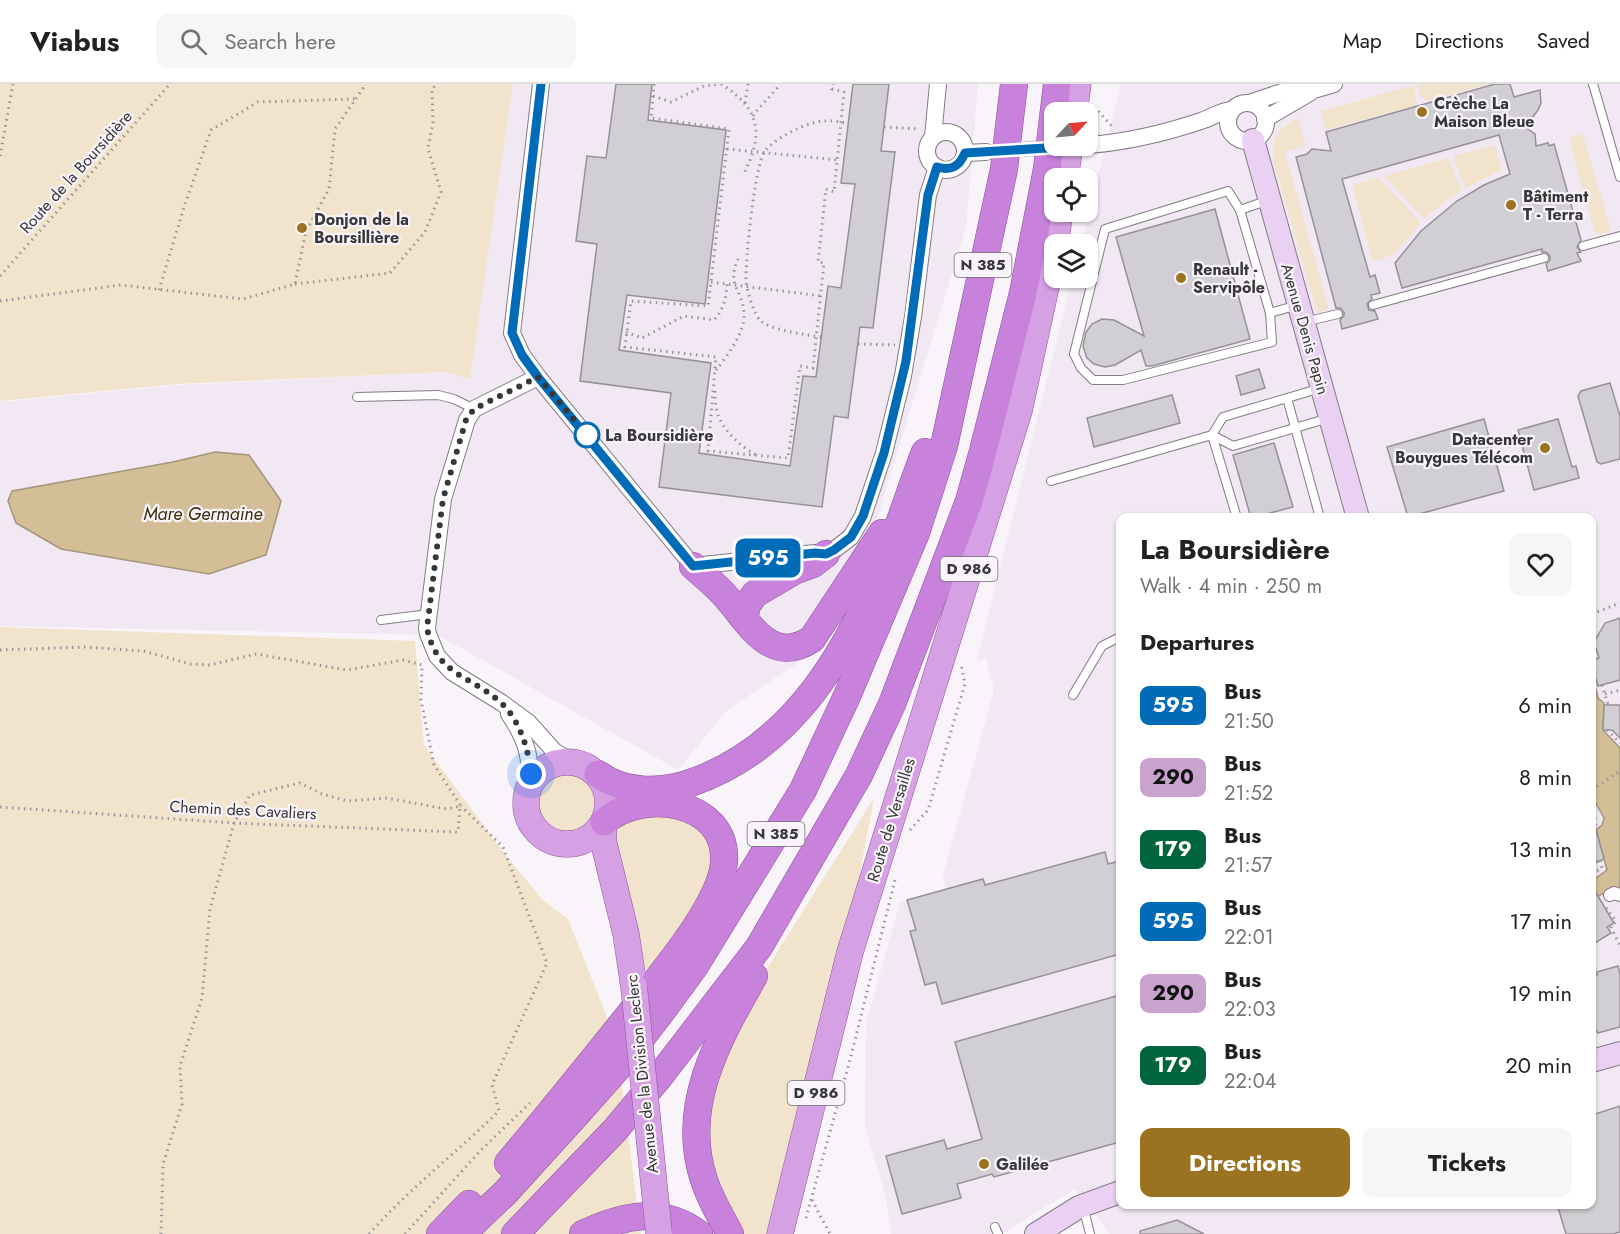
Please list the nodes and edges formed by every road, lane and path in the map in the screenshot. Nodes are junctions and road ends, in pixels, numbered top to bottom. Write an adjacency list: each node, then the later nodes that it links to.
1 (13, 84): 39 (path)
2 (170, 84): 50 (path, Route de la Boursidière)
3 (366, 84): 18 (path)
4 (436, 84): 52 (path)
5 (542, 84): 70 (street)
6 (654, 84): 17 (path)
7 (721, 84): 17 (path); 20 (path)
8 (748, 84): 20 (path)
9 (780, 84): 23 (path)
10 (833, 84): 26 (path)
11 (938, 84): 31 (street)
12 (1014, 84): 68 (highway, N 385)
13 (1057, 84): 121 (highway, N 385)
14 (1334, 84): 16 (street)
15 (1593, 84): 43 (lane)
16 (1317, 89): 21 (street); 24 (street)
17 (653, 96): 34 (path)
18 (356, 99): 52 (path); 57 (path)
19 (1081, 100): 30 (path)
20 (745, 103): 23 (path)
21 (1249, 103): 22 (street); 24 (street)
22 (1232, 110): 25 (street); 29 (street)
23 (753, 116): 35 (path)
24 (1265, 119): 32 (street)
25 (1204, 120): 29 (street); 33 (street)
26 (842, 122): 27 (path); 36 (path); 40 (path)
27 (848, 124)
28 (884, 127): 31 (path)
29 (1228, 128): 32 (street)
30 (1115, 130)
31 (933, 134): 38 (street); 41 (street)
32 (1253, 140): 44 (main road, Avenue Denis Papin)
33 (1098, 144)
34 (727, 149): 35 (path); 51 (path)
35 (753, 151): 36 (path); 42 (path)
36 (763, 152): 40 (path); 55 (path)
37 (986, 152): 38 (street)
38 (965, 153): 41 (street)
39 (0, 156)
40 (838, 160): 58 (path)
41 (937, 167): 67 (street)
42 (743, 175)
43 (1620, 177)
44 (1269, 200): 45 (lane); 62 (main road, Avenue Denis Papin)
45 (1240, 210): 61 (lane); 61 (lane)
46 (1620, 236): 47 (lane)
47 (1582, 246)
48 (1544, 258): 60 (lane)
49 (738, 259): 54 (path)
50 (0, 276)
51 (711, 282): 53 (path); 64 (path)
52 (295, 284): 57 (path)
53 (727, 284): 54 (path); 64 (path)
54 (735, 285): 55 (path); 69 (path)
55 (747, 286): 58 (path); 65 (path)
56 (1046, 288): 139 (main road, Route de Versailles / D 986)
57 (159, 290): 59 (path)
58 (821, 296): 65 (path)
59 (0, 302)
60 (1373, 305)
61 (1270, 313): 62 (lane)
62 (1301, 314): 63 (lane); 72 (main road, Avenue Denis Papin)
63 (1338, 314)
64 (626, 332): 69 (path)
65 (819, 337): 79 (path)
66 (858, 344): 67 (path)
67 (909, 346): 85 (street)
68 (961, 362): 81 (highway); 133 (highway, N 385)
69 (715, 370): 71 (path)
70 (538, 377): 75 (street); 86 (street)
71 (714, 383): 79 (path); 79 (path)
72 (1322, 388): 74 (lane); 76 (main road, Avenue Denis Papin)
73 (357, 397): 75 (lane)
74 (1287, 398): 77 (lane); 78 (lane)
75 (474, 409): 89 (street)
76 (1330, 418): 77 (lane); 84 (main road, Avenue Denis Papin)
77 (1295, 428): 78 (lane); 83 (lane)
78 (1212, 435): 80 (lane); 82 (lane)
79 (758, 455)
80 (1050, 481)
81 (908, 495): 90 (highway); 105 (highway)
82 (1235, 513)
83 (1319, 513)
84 (1357, 513)
85 (826, 554): 86 (street); 90 (highway)
86 (693, 566): 90 (highway)
87 (1620, 603): 88 (path)
88 (1596, 612)
89 (429, 614): 91 (lane); 99 (street)
90 (744, 619)
91 (381, 620)
92 (1116, 639): 98 (lane)
93 (0, 650): 108 (path)
94 (959, 658): 112 (path)
95 (1602, 686): 97 (path)
96 (1620, 690): 97 (path)
97 (1605, 694): 100 (path)
98 (1073, 695)
99 (502, 703): 103 (street); 107 (street)
100 (1608, 704)
101 (1608, 730): 102 (path)
102 (1620, 743)
103 (571, 761): 105 (main road); 107 (main road)
104 (1620, 771): 106 (path)
105 (598, 774): 110 (main road)
106 (1596, 787)
107 (527, 794): 113 (main road)
108 (460, 806): 111 (path); 111 (path, Chemin des Cavaliers); 130 (path)
109 (0, 807): 111 (path, Chemin des Cavaliers)
110 (604, 822): 113 (main road); 118 (main road, Avenue de la Division Leclerc); 132 (highway)
111 (234, 823): 129 (path)
112 (906, 838)
113 (567, 845): 118 (main road, Avenue de la Division Leclerc)
114 (1600, 860): 116 (path)
115 (897, 872): 126 (path)
116 (1596, 872)
117 (1615, 895): 119 (path)
118 (620, 915): 136 (main road, Avenue de la Division Leclerc, bridge)
119 (1618, 920): 120 (path)
120 (1620, 945)
121 (759, 947): 134 (highway, N 385); 138 (highway)
122 (1620, 1053): 123 (main road)
123 (1596, 1060)
124 (532, 1101): 131 (path)
125 (1116, 1194): 127 (main road)
126 (812, 1199): 128 (path); 140 (path)
127 (1083, 1206): 141 (main road); 142 (lane)
128 (804, 1225)
129 (161, 1234)
130 (369, 1234)
131 (405, 1234)
132 (440, 1234)
133 (462, 1234)
134 (515, 1234)
135 (583, 1234): 137 (highway)
136 (659, 1234)
137 (699, 1234)
138 (730, 1234)
139 (780, 1234)
140 (830, 1234)
141 (1036, 1234)
142 (1090, 1234)

